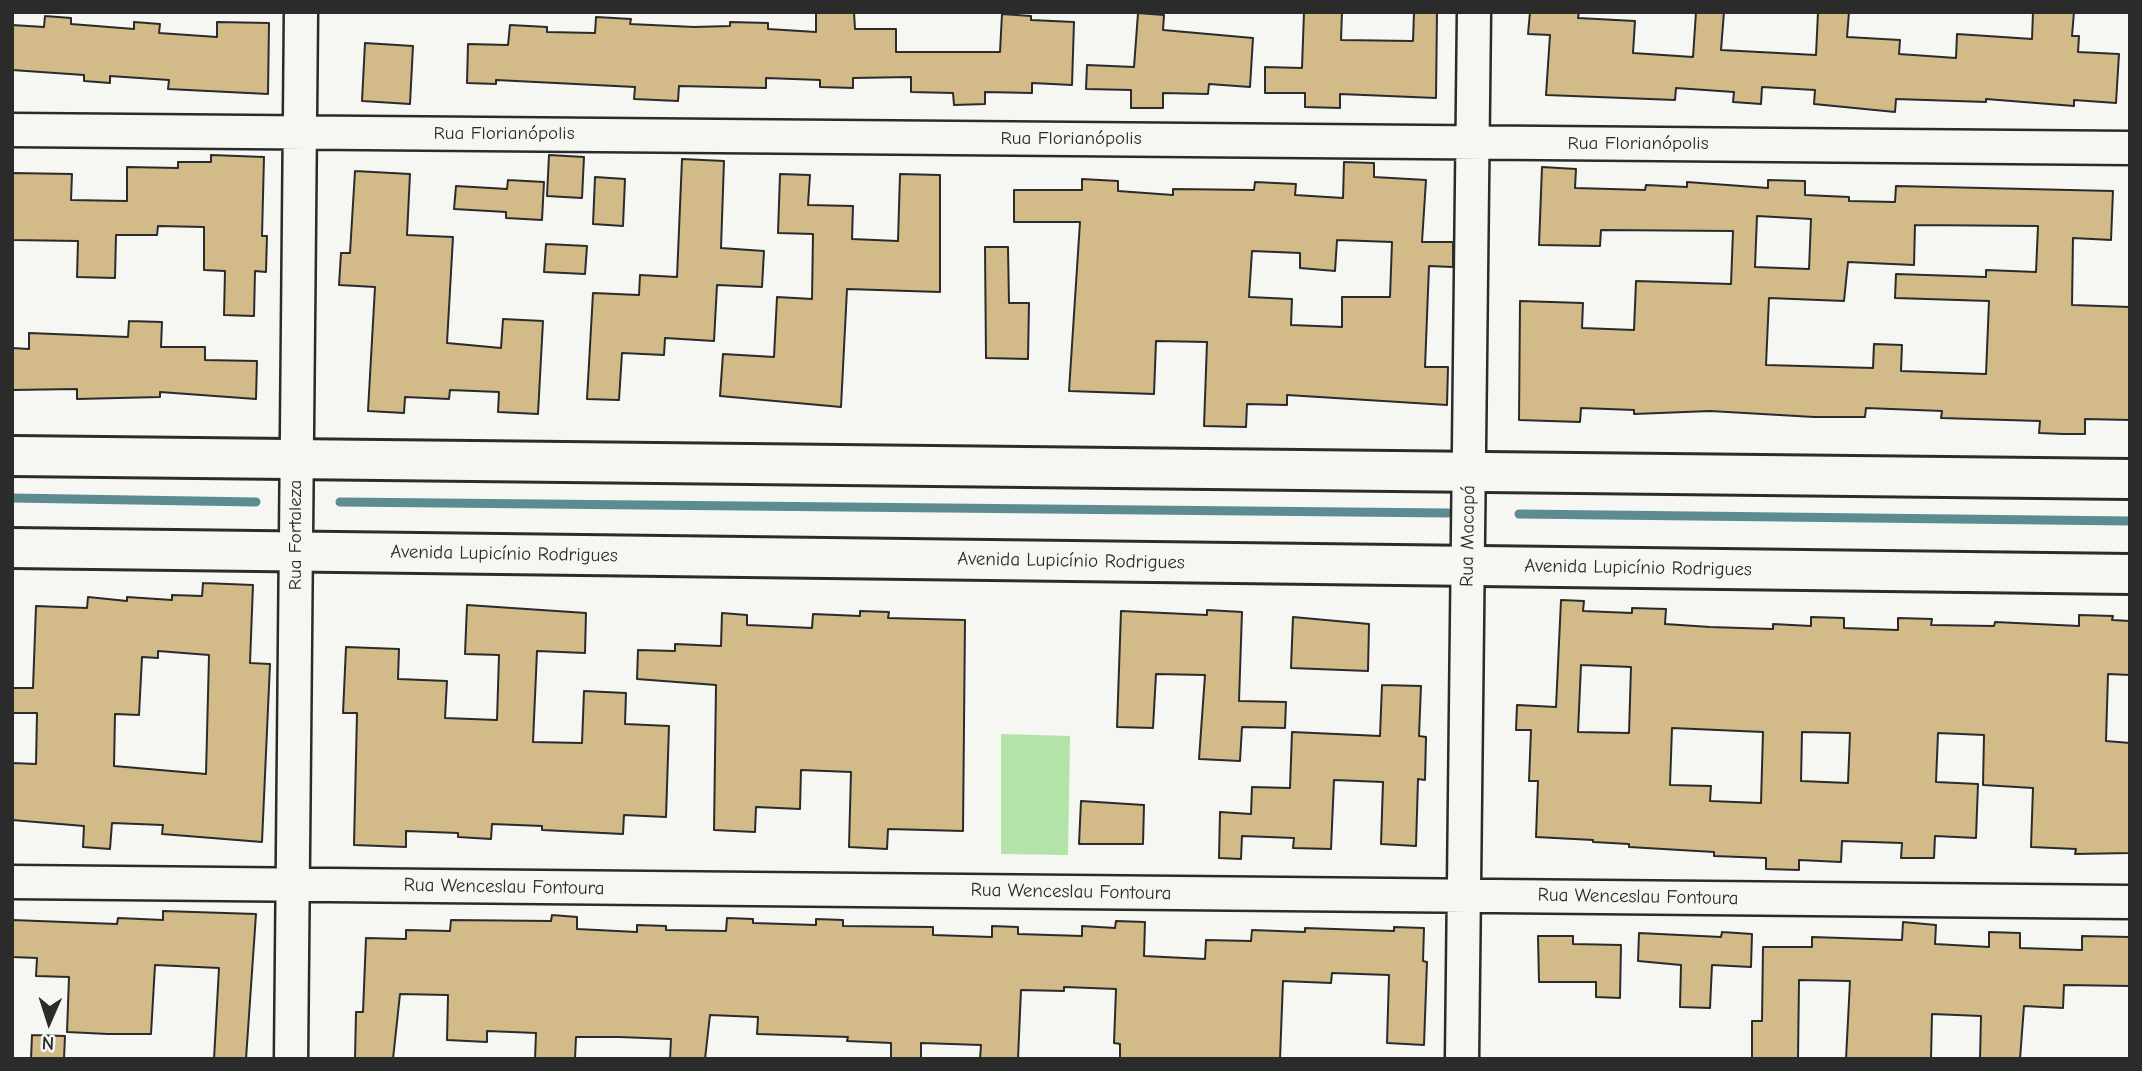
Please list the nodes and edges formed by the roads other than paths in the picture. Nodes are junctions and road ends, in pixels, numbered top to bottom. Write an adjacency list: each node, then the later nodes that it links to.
1 (301, 12): 4 (street, Rua Fortaleza)
2 (1474, 12): 5 (street, Rua Macapá)
3 (12, 130): 4 (street, Rua Florianópolis)
4 (300, 132): 5 (street, Rua Florianópolis); 8 (street, Rua Fortaleza)
5 (1473, 142): 6 (street, Rua Florianópolis); 9 (street, Rua Macapá)
6 (2130, 148)
7 (12, 456): 8 (street)
8 (296, 459): 9 (street); 12 (street, Rua Fortaleza)
9 (1469, 472): 10 (street); 13 (street, Rua Macapá)
10 (2130, 479)
11 (12, 548): 12 (street, Avenida Lupicínio Rodrigues)
12 (296, 552): 13 (street, Avenida Lupicínio Rodrigues); 16 (street, Rua Fortaleza)
13 (1468, 566): 14 (street, Avenida Lupicínio Rodrigues); 17 (street, Rua Macapá)
14 (2130, 574)
15 (12, 882): 16 (street, Rua Wenceslau Fontoura)
16 (292, 884): 17 (street, Rua Wenceslau Fontoura); 19 (street, Rua Fortaleza)
17 (1464, 896): 18 (street, Rua Wenceslau Fontoura); 20 (street, Rua Macapá)
18 (2130, 902)
19 (291, 1059)
20 (1462, 1059)

